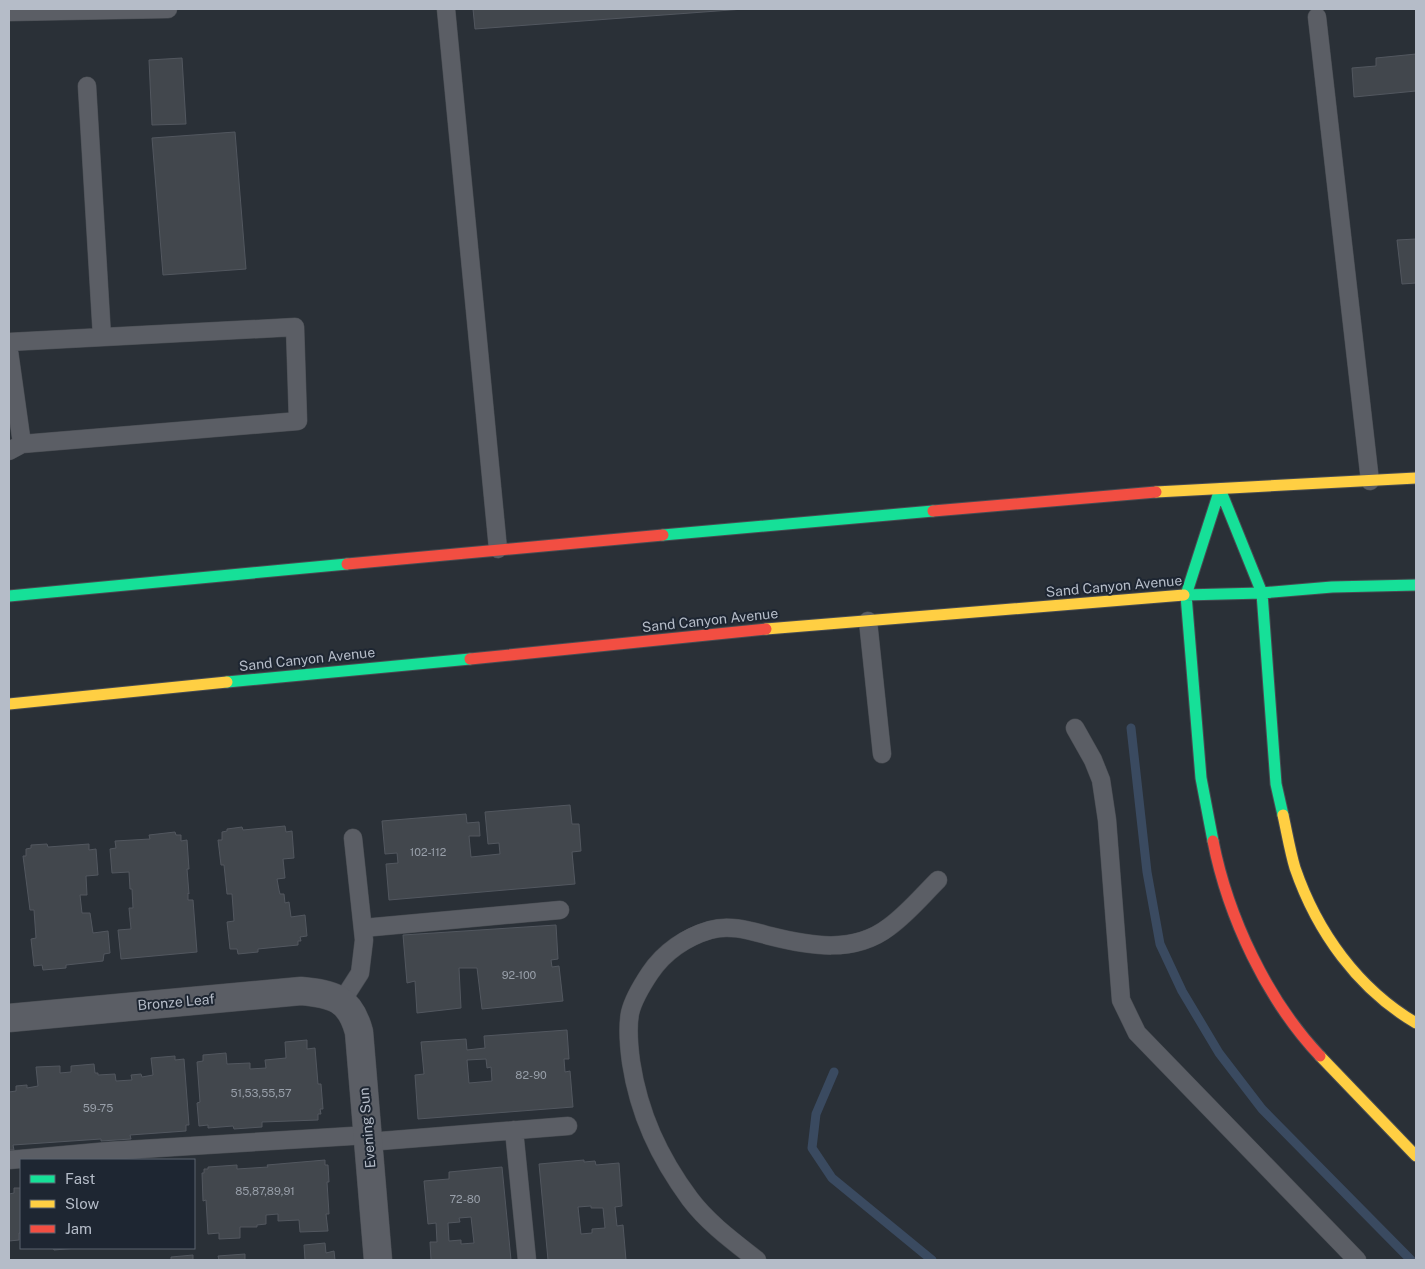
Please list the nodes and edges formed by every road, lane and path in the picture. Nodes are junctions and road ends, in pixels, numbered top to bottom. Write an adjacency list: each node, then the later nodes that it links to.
1 (168, 9): 3 (lane)
2 (446, 9): 13 (lane)
3 (9, 12)
4 (1317, 18): 11 (lane)
5 (86, 86): 6 (lane)
6 (102, 337): 7 (lane); 9 (lane)
7 (9, 342)
8 (9, 351): 9 (lane)
9 (15, 448)
10 (1416, 478): 11 (main road)
11 (1370, 482): 12 (main road)
12 (1220, 489): 13 (main road); 15 (main road); 16 (main road)
13 (498, 549): 17 (main road)
14 (1416, 585): 15 (main road, Sand Canyon Avenue)
15 (1262, 593): 16 (main road, Sand Canyon Avenue); 28 (main road)
16 (1186, 595): 18 (main road, Sand Canyon Avenue); 32 (main road)
17 (9, 596)
18 (868, 621): 19 (main road, Sand Canyon Avenue); 21 (lane)
19 (9, 704)
20 (1075, 728): 37 (lane)
21 (882, 754)
22 (353, 838): 25 (lane)
23 (938, 880): 36 (lane)
24 (560, 910): 25 (lane)
25 (363, 928): 26 (lane)
26 (342, 1001): 27 (street, Bronze Leaf); 31 (street, Evening Sun)
27 (9, 1018)
28 (1416, 1023)
29 (568, 1126): 30 (lane)
30 (514, 1130): 31 (lane); 35 (lane)
31 (368, 1138): 33 (lane); 34 (street, Evening Sun)
32 (1416, 1156)
33 (9, 1160)
34 (378, 1260)
35 (527, 1260)
36 (757, 1260)
37 (1357, 1260)

